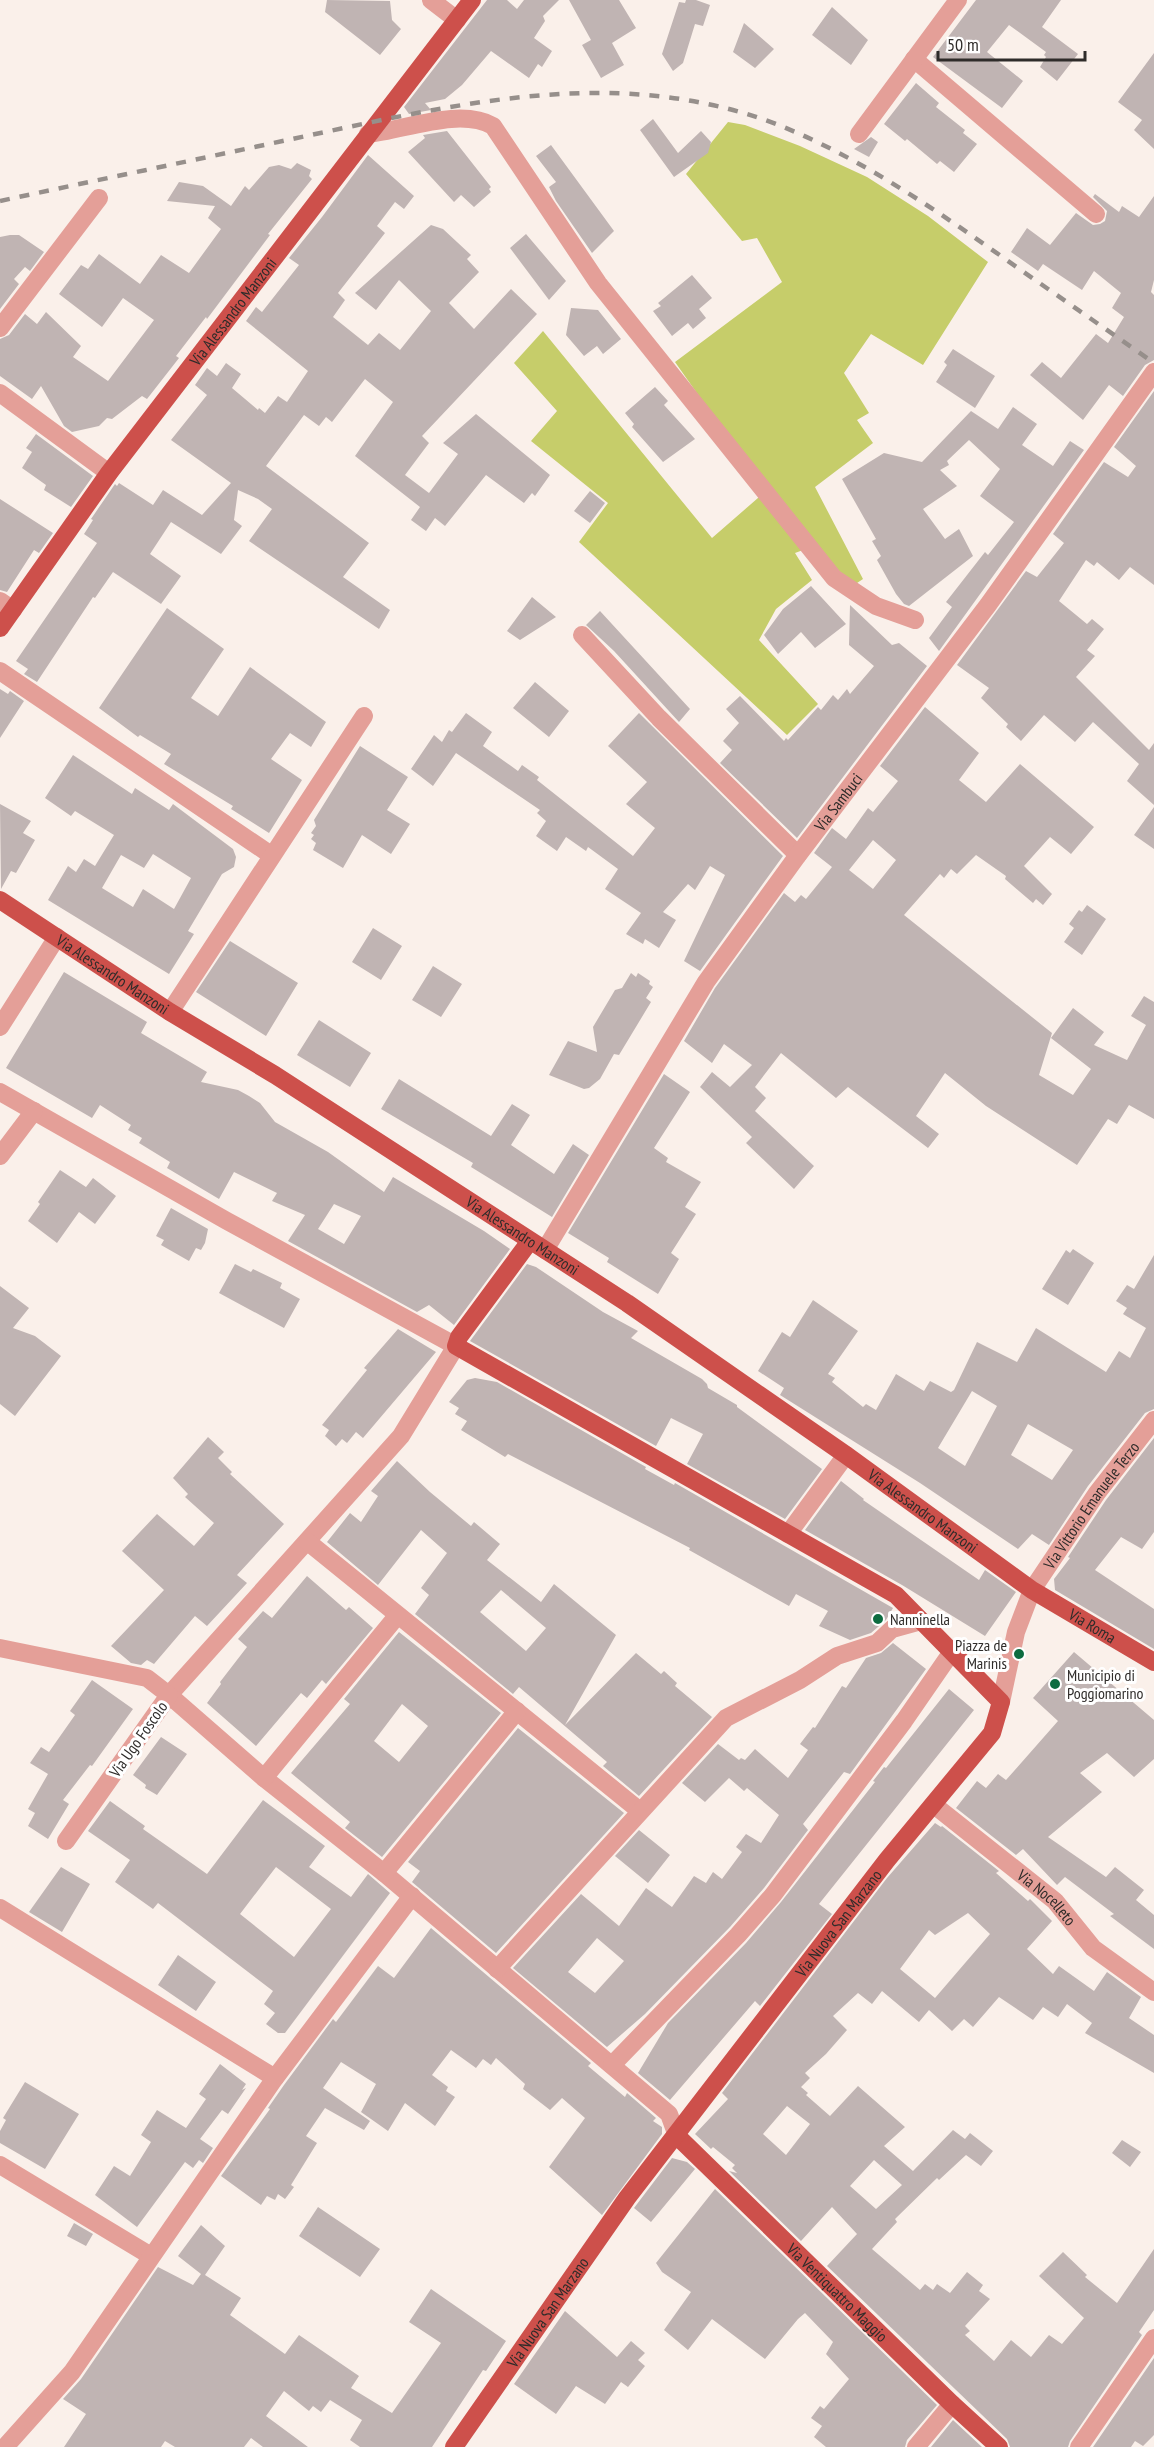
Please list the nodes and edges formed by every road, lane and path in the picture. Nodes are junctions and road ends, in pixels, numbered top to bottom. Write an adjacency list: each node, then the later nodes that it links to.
1 (431, 0): 4 (street)
2 (472, 0): 4 (main road, Via Alessandro Manzoni)
3 (958, 0): 5 (street)
4 (457, 20): 6 (main road, Via Alessandro Manzoni)
5 (914, 59): 7 (street); 9 (street)
6 (368, 134): 13 (main road, Via Alessandro Manzoni); 15 (street)
7 (859, 134)
8 (99, 198): 10 (street)
9 (1096, 214)
10 (0, 328)
11 (1154, 372): 21 (street, Via Sambuci)
12 (0, 393): 13 (street)
13 (109, 473): 14 (main road, Via Alessandro Manzoni)
14 (6, 606): 16 (main road, Via Alessandro Manzoni)
15 (915, 620)
16 (0, 628)
17 (582, 635): 21 (street)
18 (0, 670): 20 (street)
19 (364, 716): 20 (street)
20 (271, 855): 24 (street)
21 (798, 855): 29 (street, Via Sambuci)
22 (0, 900): 23 (main road, Via Alessandro Manzoni)
23 (57, 937): 24 (main road, Via Alessandro Manzoni); 25 (street)
24 (170, 1012): 29 (main road, Via Alessandro Manzoni)
25 (0, 1027)
26 (0, 1092): 27 (street)
27 (34, 1111): 28 (street); 30 (street)
28 (0, 1156)
29 (538, 1245): 30 (main road); 32 (main road, Via Alessandro Manzoni)
30 (456, 1346): 33 (main road); 34 (street)
31 (1154, 1420): 35 (street, Via Vittorio Emanuele Terzo)
32 (846, 1455): 33 (street); 35 (main road, Via Alessandro Manzoni)
33 (788, 1534): 37 (main road)
34 (308, 1542): 36 (street); 41 (street)
35 (1032, 1590): 40 (main road, Via Roma); 42 (street, Via Vittorio Emanuele Terzo)
36 (397, 1616): 43 (street); 44 (street)
37 (921, 1621): 39 (main road); 46 (street)
38 (0, 1648): 41 (street, Via Ugo Foscolo)
39 (951, 1653): 42 (main road); 53 (street)
40 (1154, 1662)
41 (169, 1695): 44 (street); 47 (street, Via Ugo Foscolo)
42 (1001, 1702): 45 (main road, Via Nuova San Marzano)
43 (517, 1711): 46 (street); 48 (street)
44 (264, 1778): 48 (street)
45 (934, 1805): 52 (street, Via Nocelleto); 55 (main road, Via Nuova San Marzano)
46 (640, 1811): 51 (street)
47 (66, 1840)
48 (384, 1873): 49 (street)
49 (412, 1896): 51 (street); 54 (street)
50 (0, 1908): 54 (street)
51 (497, 1969): 53 (street)
52 (1154, 1992)
53 (612, 2065): 55 (street)
54 (274, 2078): 57 (street)
55 (677, 2136): 59 (main road, Via Ventiquattro Maggio); 61 (main road, Via Nuova San Marzano)
56 (0, 2165): 57 (street)
57 (151, 2256): 60 (street)
58 (1154, 2338): 64 (street)
59 (952, 2404): 62 (street); 63 (main road, Via Ventiquattro Maggio)
60 (5, 2447)
61 (454, 2447)
62 (916, 2447)
63 (999, 2447)
64 (1079, 2447)

